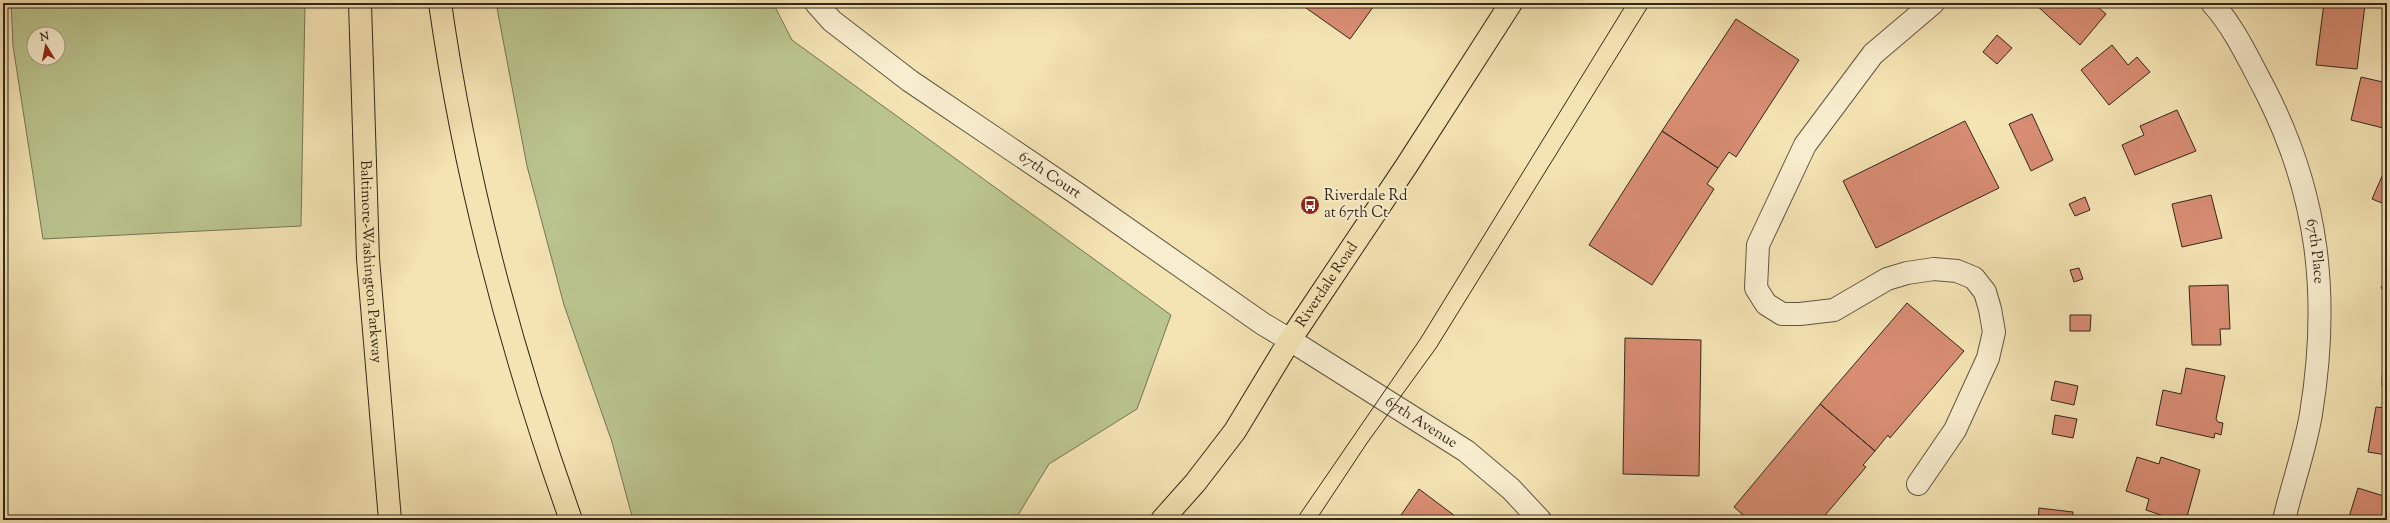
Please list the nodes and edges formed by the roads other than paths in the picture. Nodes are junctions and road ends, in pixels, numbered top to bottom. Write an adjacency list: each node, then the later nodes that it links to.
1 (360, 3): 9 (main road, Baltimore-Washington Parkway)
2 (440, 3): 10 (main road)
3 (816, 3): 7 (street, 67th Court)
4 (1511, 3): 7 (main road, Riverdale Road)
5 (1933, 3): 8 (street)
6 (2212, 3): 13 (street, 67th Place)
7 (1290, 340): 11 (main road, Riverdale Road); 12 (street, 67th Avenue)
8 (1918, 484)
9 (390, 520)
10 (571, 520)
11 (1162, 520)
12 (1540, 520)
13 (2284, 520)

